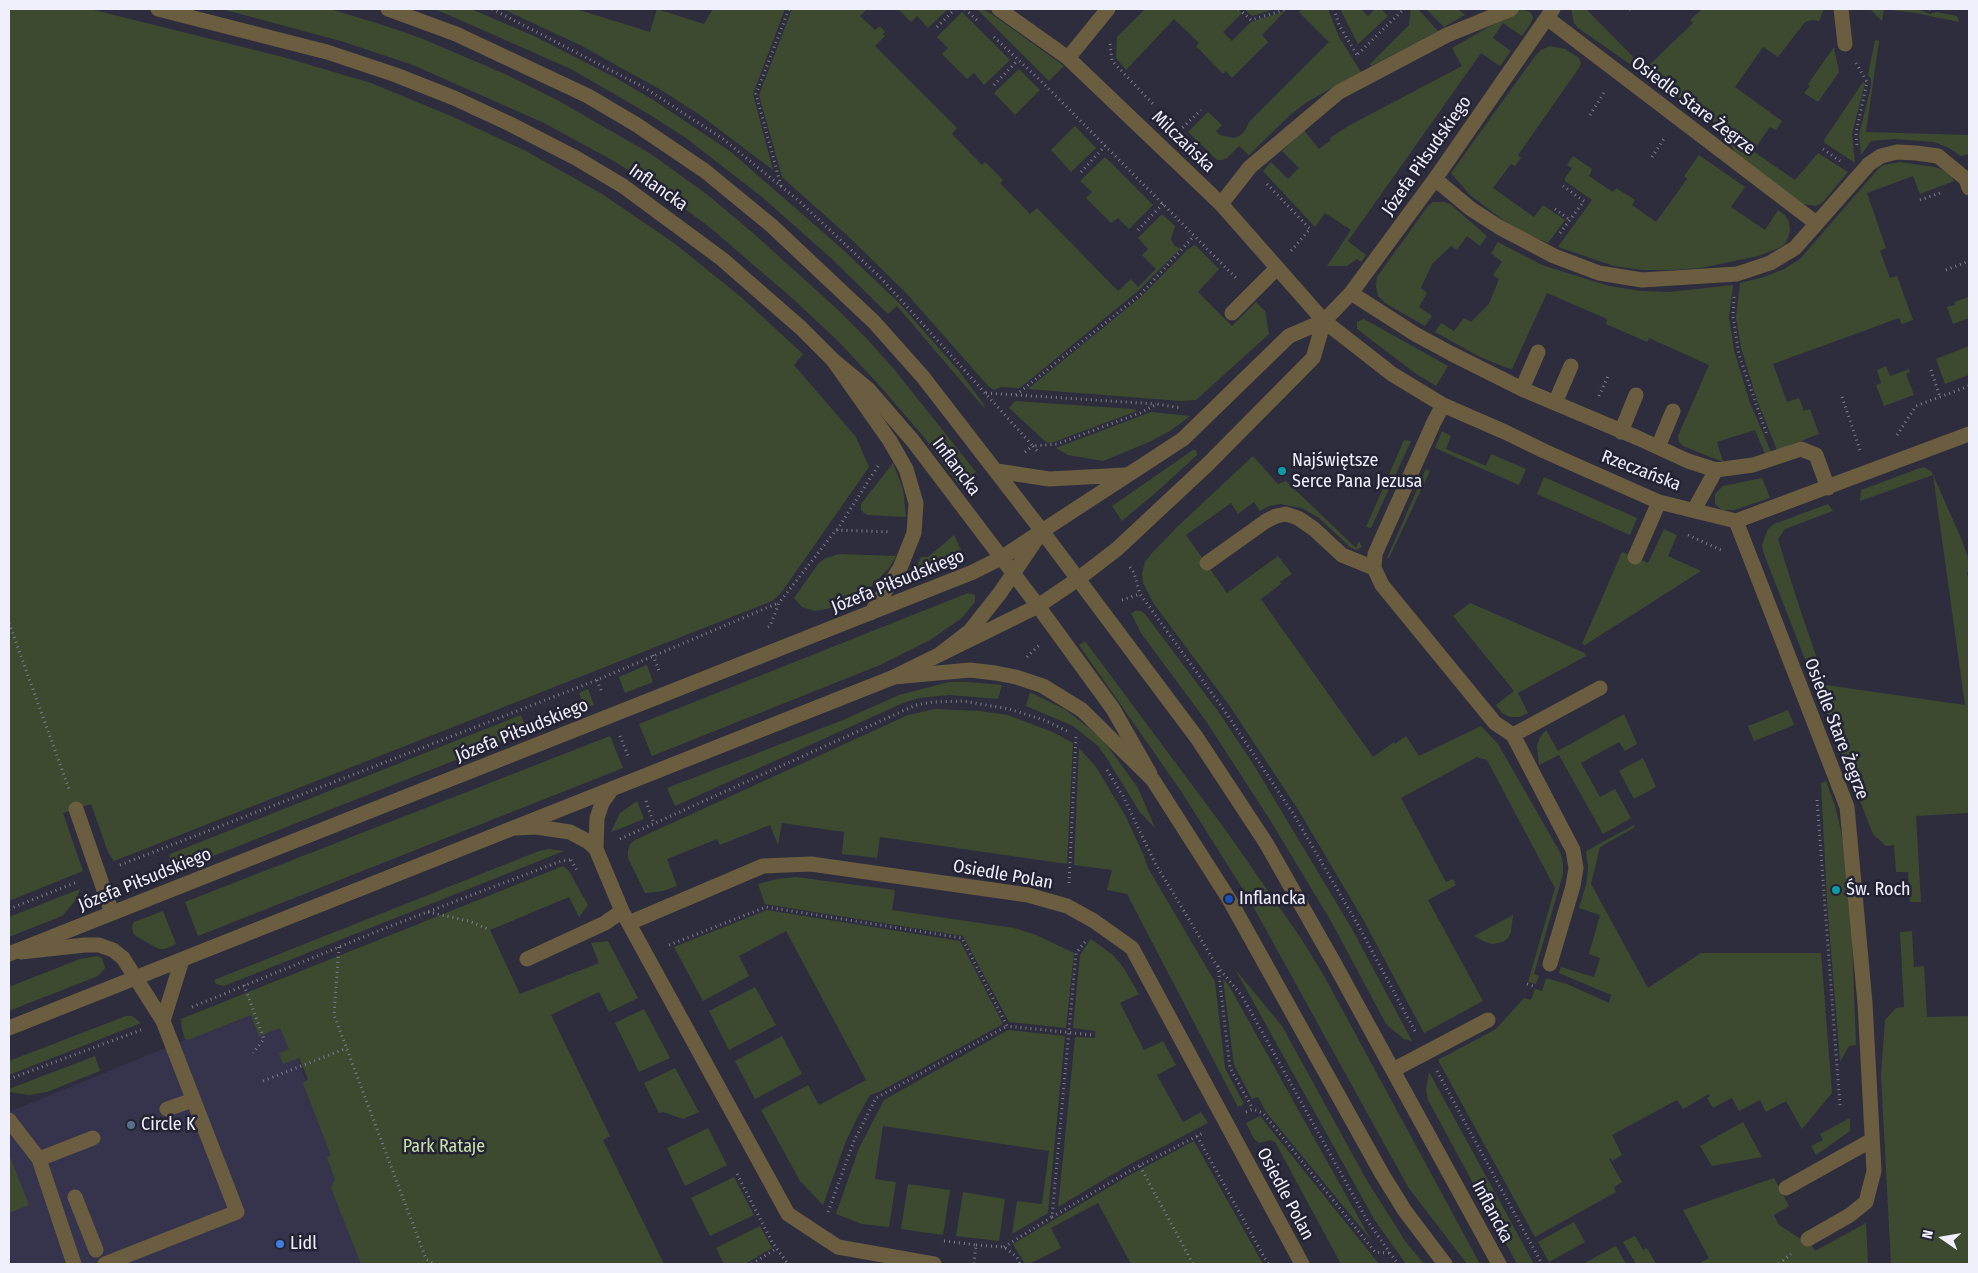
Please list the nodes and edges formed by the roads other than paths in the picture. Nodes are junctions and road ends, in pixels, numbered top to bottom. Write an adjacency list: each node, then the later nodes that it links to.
1 (158, 9): 19 (street, Inflancka)
2 (388, 9): 30 (street, Inflancka)
3 (999, 9): 9 (street, Milczańska)
4 (1108, 9): 9 (street)
5 (1511, 9): 12 (street)
6 (1841, 9): 8 (street)
7 (1550, 13): 10 (street, Józefa Piłsudskiego); 13 (street, Osiedle Stare Żegrze)
8 (1845, 44)
9 (1068, 58): 12 (street, Milczańska)
10 (1434, 179): 13 (street); 15 (street, Józefa Piłsudskiego)
11 (1969, 188): 13 (street)
12 (1221, 204): 14 (street, Milczańska)
13 (1816, 223)
14 (1277, 268): 16 (street); 17 (street, Milczańska)
15 (1351, 293): 17 (street, Józefa Piłsudskiego); 21 (street)
16 (1232, 313)
17 (1324, 321): 24 (street, Rzeczańska); 31 (street, Józefa Piłsudskiego); 42 (street, Józefa Piłsudskiego)
18 (1538, 352): 21 (street)
19 (833, 360): 38 (street, Inflancka); 44 (street)
20 (1571, 366): 23 (street)
21 (1522, 389): 23 (street)
22 (1636, 395): 26 (street)
23 (1555, 403): 26 (street)
24 (1444, 405): 33 (street, Rzeczańska); 40 (street)
25 (1673, 411): 28 (street)
26 (1621, 432): 28 (street)
27 (1969, 434): 32 (street)
28 (1658, 447): 29 (street)
29 (1716, 470): 32 (street); 34 (street)
30 (997, 471): 31 (street); 36 (street, Inflancka)
31 (1129, 475): 36 (street, Józefa Piłsudskiego)
32 (1828, 488): 35 (street)
33 (1659, 502): 34 (street, Rzeczańska); 37 (street)
34 (1694, 510): 35 (street, Rzeczańska)
35 (1736, 521): 69 (street, Osiedle Stare Żegrze)
36 (1042, 531): 38 (street, Józefa Piłsudskiego); 41 (street, Józefa Piłsudskiego); 42 (street, Inflancka)
37 (1635, 557)
38 (1001, 558): 41 (street, Inflancka); 44 (street, Józefa Piłsudskiego)
39 (1207, 563): 40 (street)
40 (1374, 568): 48 (street)
41 (1014, 574): 43 (street, Inflancka); 45 (street, Józefa Piłsudskiego)
42 (1078, 579): 43 (street, Józefa Piłsudskiego); 64 (street, Inflancka)
43 (1038, 606): 45 (street, Józefa Piłsudskiego); 49 (street, Inflancka)
44 (871, 613): 54 (street, Józefa Piłsudskiego)
45 (940, 654): 46 (street, Józefa Piłsudskiego)
46 (894, 677): 49 (street); 50 (street, Józefa Piłsudskiego)
47 (1600, 688): 48 (street)
48 (1513, 735): 59 (street)
49 (1153, 780): 79 (street, Inflancka)
50 (612, 790): 52 (street, Józefa Piłsudskiego); 53 (street)
51 (76, 809): 54 (street)
52 (514, 828): 53 (street); 58 (street, Józefa Piłsudskiego)
53 (596, 849): 55 (street)
54 (112, 913): 56 (street, Józefa Piłsudskiego)
55 (626, 917): 57 (street, Osiedle Polan); 77 (street); 78 (street, Osiedle Polan)
56 (11, 954): 60 (street)
57 (527, 959)
58 (182, 960): 60 (street, Józefa Piłsudskiego); 62 (street)
59 (1550, 964)
60 (135, 978): 62 (street); 63 (street, Józefa Piłsudskiego)
61 (1488, 1020): 64 (street)
62 (163, 1021): 65 (street)
63 (9, 1028)
64 (1394, 1070): 80 (street, Inflancka)
65 (193, 1100): 66 (street); 76 (street)
66 (167, 1110)
67 (9, 1120): 70 (street)
68 (93, 1138): 70 (street)
69 (1872, 1140): 71 (street); 73 (street, Osiedle Stare Żegrze)
70 (39, 1158): 75 (street)
71 (1786, 1188)
72 (75, 1197): 74 (street)
73 (1808, 1239)
74 (96, 1250)
75 (74, 1264)
76 (105, 1264)
77 (934, 1264)
78 (1302, 1264)
79 (1445, 1264)
80 (1499, 1264)

